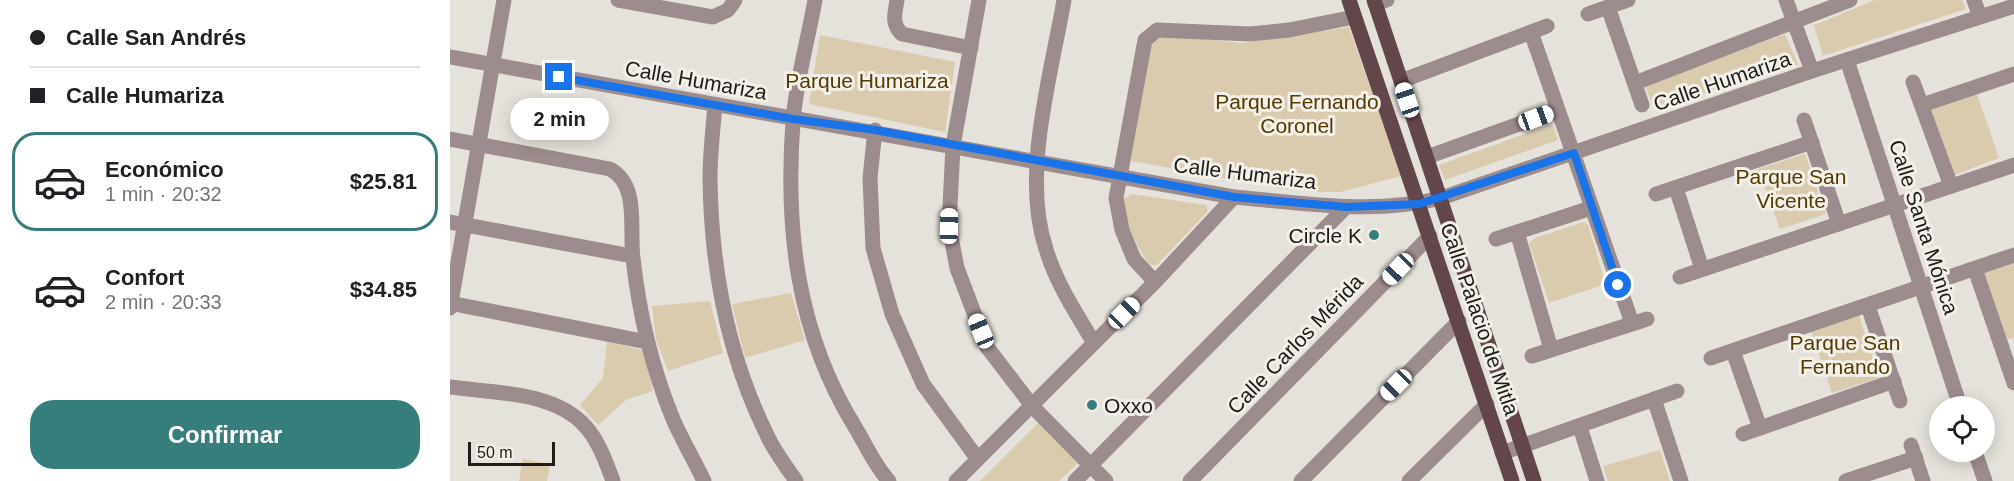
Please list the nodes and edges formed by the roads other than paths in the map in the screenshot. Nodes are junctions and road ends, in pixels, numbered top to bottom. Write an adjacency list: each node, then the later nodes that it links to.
1 (504, 0): 25 (street)
2 (618, 0): 13 (street)
3 (815, 0): 35 (street)
4 (897, 0): 22 (street)
5 (979, 0): 22 (street)
6 (1064, 0): 44 (street)
7 (1348, 0): 17 (main road, Calle Palacio de Mitla)
8 (1628, 0): 15 (street)
9 (1786, 0): 19 (street)
10 (1850, 0): 19 (street)
11 (1974, 0): 18 (street)
12 (1379, 1): 28 (main road, Calle Palacio de Mitla)
13 (731, 5)
14 (2014, 6): 18 (street, Calle Humariza)
15 (1608, 7): 16 (street); 30 (street)
16 (1588, 14)
17 (1354, 17): 46 (street); 52 (main road, Calle Palacio de Mitla)
18 (1980, 17): 24 (street, Calle Humariza)
19 (1794, 22): 26 (street); 30 (street)
20 (1548, 26): 21 (street)
21 (1531, 32): 28 (street); 34 (street)
22 (971, 48): 41 (street)
23 (450, 57): 25 (street, Calle Humariza)
24 (1847, 60): 26 (street, Calle Humariza); 53 (street, Calle Santa Mónica)
25 (492, 64): 31 (street, Calle Humariza); 40 (street)
26 (1812, 71): 42 (street, Calle Humariza)
27 (2014, 74): 33 (street)
28 (1401, 81): 43 (main road, Calle Palacio de Mitla)
29 (1913, 82): 33 (street)
30 (1635, 83): 32 (street)
31 (715, 105): 35 (street, Calle Humariza); 97 (street)
32 (1642, 105)
33 (1922, 105): 47 (street)
34 (1558, 110): 42 (street); 43 (street)
35 (793, 119): 37 (street, Calle Humariza); 98 (street)
36 (1804, 120): 39 (street)
37 (875, 130): 41 (street, Calle Humariza); 92 (street)
38 (450, 139): 40 (street)
39 (1812, 142): 48 (street); 57 (street)
40 (478, 144): 56 (street); 62 (street)
41 (953, 146): 44 (street, Calle Humariza); 86 (street)
42 (1574, 153): 51 (street, Calle Humariza); 55 (street)
43 (1427, 157): 51 (main road, Calle Palacio de Mitla)
44 (1036, 161): 46 (street, Calle Humariza); 72 (street)
45 (2014, 165): 47 (street)
46 (1118, 176): 50 (street, Calle Humariza); 66 (street)
47 (1951, 186): 53 (street)
48 (1676, 188): 49 (street); 63 (street)
49 (1656, 195)
50 (1234, 197): 54 (street, Calle Humariza); 66 (street)
51 (1441, 198): 52 (street, Calle Humariza); 90 (main road, Calle Palacio de Mitla)
52 (1419, 204): 54 (street, Calle Humariza); 59 (main road, Calle Palacio de Mitla)
53 (1895, 205): 57 (street); 67 (street, Calle Santa Mónica)
54 (1346, 207): 94 (street)
55 (1591, 208): 58 (street); 73 (street)
56 (457, 223): 62 (street); 68 (street)
57 (1839, 224): 63 (street)
58 (1517, 232): 60 (street); 73 (street)
59 (1430, 236): 70 (main road, Calle Palacio de Mitla); 102 (street, Calle Carlos Mérida)
60 (1496, 239)
61 (2014, 255): 64 (street)
62 (632, 256): 71 (street)
63 (1702, 269): 65 (street)
64 (1975, 269): 67 (street); 74 (street)
65 (1680, 277)
66 (1155, 282): 72 (street)
67 (1922, 288): 69 (street); 82 (street, Calle Santa Mónica)
68 (450, 305): 71 (street)
69 (1868, 306): 75 (street); 78 (street)
70 (1459, 321): 85 (main road, Calle Palacio de Mitla); 103 (street)
71 (647, 342): 96 (street)
72 (1094, 343): 86 (street)
73 (1551, 349): 76 (street)
74 (2009, 350): 79 (street)
75 (1733, 351): 77 (street); 88 (street)
76 (1532, 356)
77 (1711, 358)
78 (1893, 381): 84 (street); 88 (street)
79 (2014, 383)
80 (450, 387): 95 (street)
81 (1677, 391): 83 (street)
82 (1957, 396)
83 (1654, 399): 87 (street); 108 (street)
84 (1900, 401)
85 (1487, 404): 91 (main road, Calle Palacio de Mitla); 104 (street)
86 (1033, 406): 92 (street); 94 (street)
87 (1580, 426): 90 (street); 107 (street)
88 (1760, 428): 89 (street)
89 (1743, 434)
90 (1522, 447): 91 (street); 106 (main road, Calle Palacio de Mitla)
91 (1503, 453): 105 (main road, Calle Palacio de Mitla)
92 (976, 458): 99 (street)
93 (1978, 462): 111 (street)
94 (1091, 465): 100 (street); 101 (street)
95 (613, 481)
96 (704, 481)
97 (796, 481)
98 (889, 481)
99 (956, 481)
100 (1075, 481)
101 (1106, 481)
102 (1190, 481)
103 (1301, 481)
104 (1408, 481)
105 (1512, 481)
106 (1534, 481)
107 (1597, 481)
108 (1681, 481)
109 (1846, 481): 110 (street)
110 (1923, 481)
111 (1985, 481)

